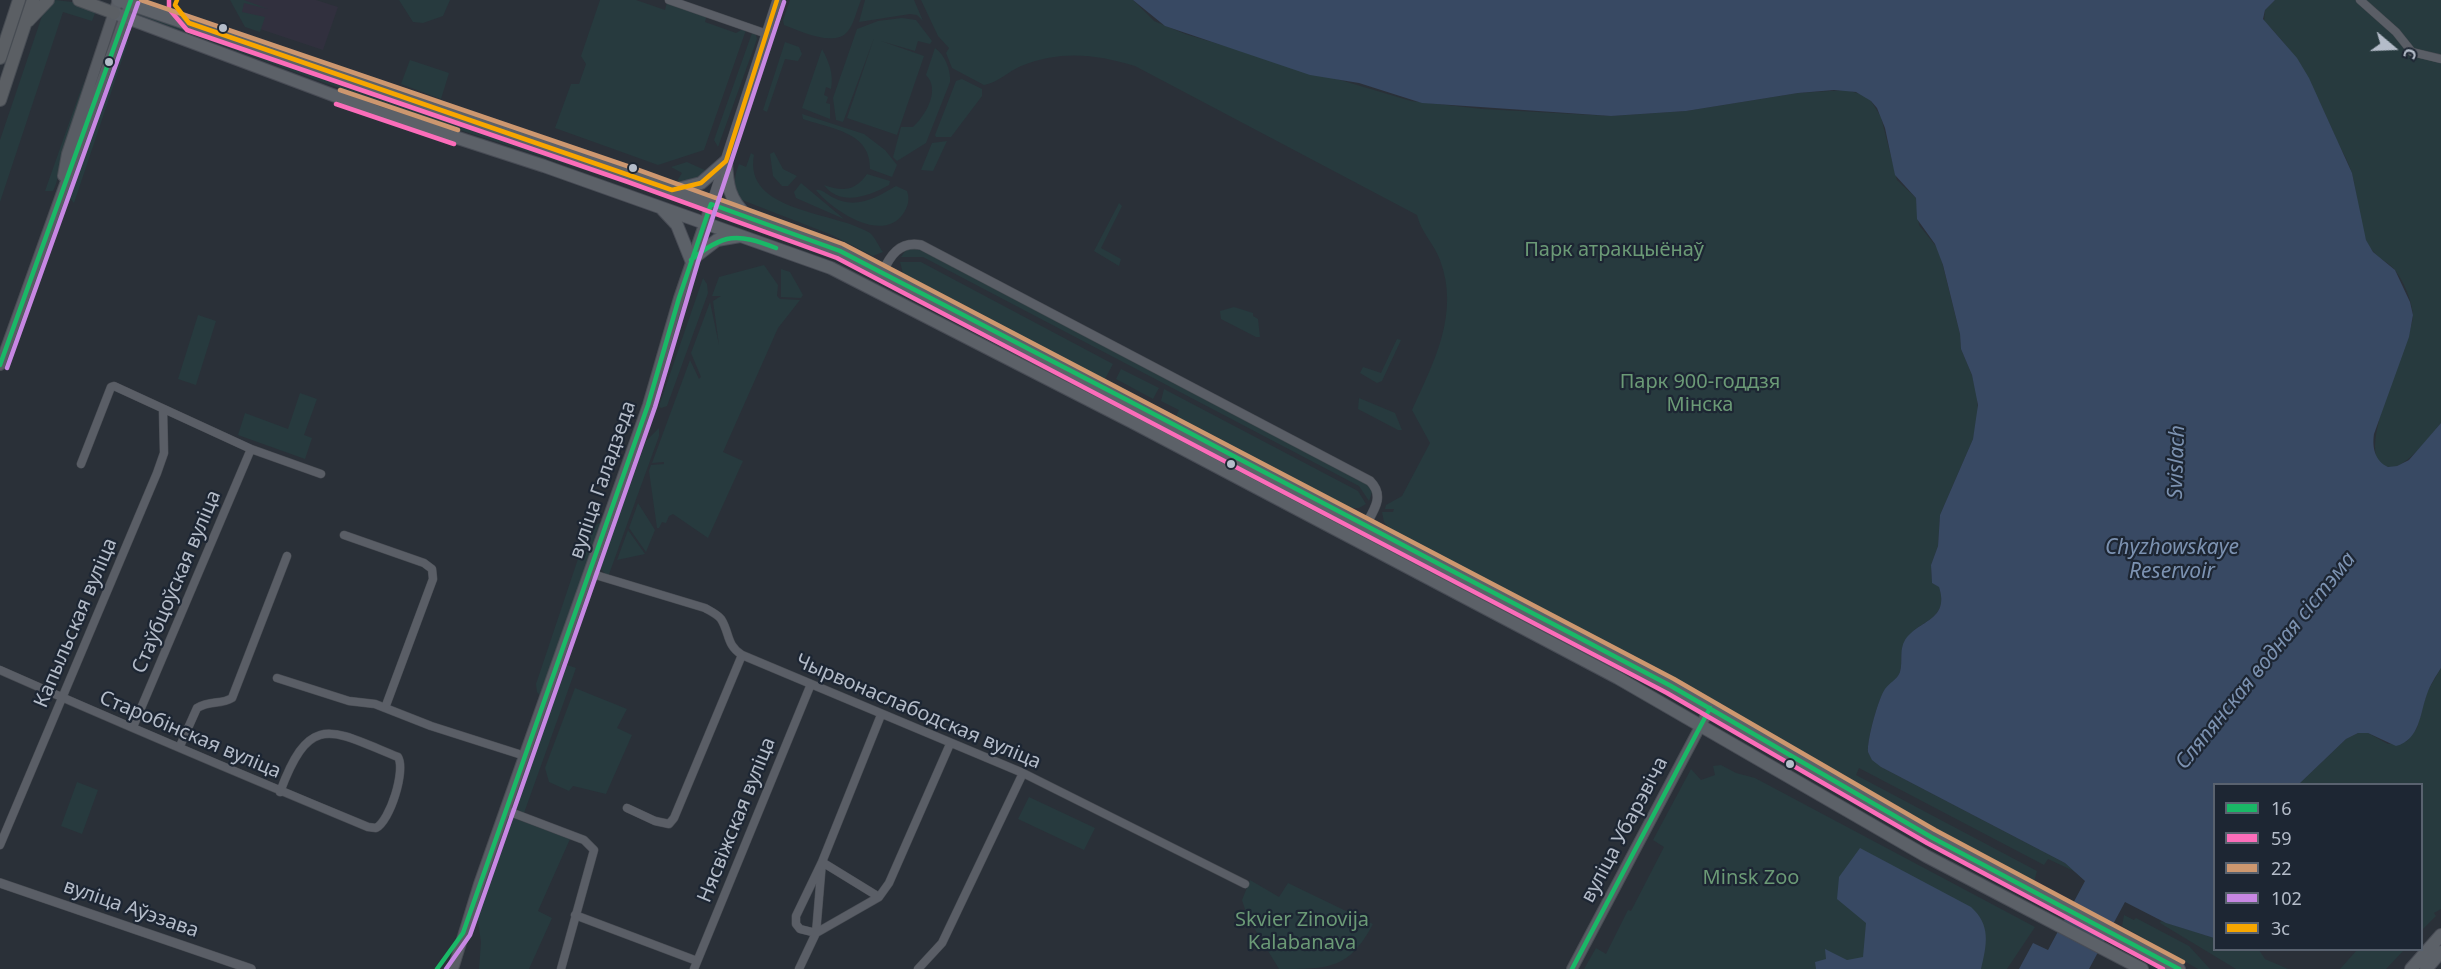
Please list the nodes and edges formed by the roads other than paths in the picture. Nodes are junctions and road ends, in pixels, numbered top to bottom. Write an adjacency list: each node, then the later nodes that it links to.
1 (19, 0): 12 (highway)
2 (33, 0): 10 (highway)
3 (48, 0): 10 (highway)
4 (79, 0): 9 (highway)
5 (669, 0): 11 (street)
6 (777, 0): 11 (street, вуліца Галадзеда)
7 (2360, 0): 13 (street)
8 (123, 1): 9 (main road); 16 (main road)
9 (119, 15): 18 (main road); 25 (main road)
10 (25, 24): 14 (highway)
11 (767, 34): 15 (street, вуліца Галадзеда)
12 (0, 58)
13 (2441, 59)
14 (0, 100)
15 (726, 161): 16 (main road); 17 (street, вуліца Галадзеда); 19 (main road)
16 (672, 190): 17 (main road)
17 (711, 204): 19 (main road); 20 (main road, вуліца Галадзеда)
18 (658, 206): 20 (main road); 22 (main road)
19 (752, 219): 23 (main road)
20 (705, 223): 21 (main road); 22 (main road, вуліца Галадзеда)
21 (744, 236): 22 (main road); 24 (main road)
22 (691, 260): 34 (main road, вуліца Галадзеда)
23 (882, 273): 24 (main road); 30 (main road); 30 (street)
24 (874, 289): 32 (main road)
25 (0, 365)
26 (163, 410): 27 (street); 28 (street); 39 (street, Капыльская вуліца)
27 (252, 449): 29 (street); 44 (street, Стаўбцоўская вуліца)
28 (81, 464)
29 (321, 474)
30 (1365, 526): 32 (main road); 41 (main road)
31 (344, 535): 40 (street)
32 (1356, 541): 43 (main road)
33 (287, 556): 46 (street)
34 (589, 573): 35 (street); 47 (main road, вуліца Галадзеда)
35 (742, 655): 38 (street, Чырвонаслабодская вуліца); 50 (street)
36 (0, 670): 39 (street, Старобінская вуліца)
37 (277, 678): 40 (street)
38 (811, 684): 42 (street, Чырвонаслабодская вуліца); 61 (street, Нясвіжская вуліца)
39 (63, 698): 44 (street, Старобінская вуліца); 52 (street, Капыльская вуліца)
40 (385, 708): 47 (street)
41 (1710, 708): 43 (main road, вуліца Убарэвіча); 69 (main road)
42 (881, 715): 45 (street, Чырвонаслабодская вуліца); 53 (street)
43 (1700, 725): 67 (main road, вуліца Убарэвіча); 68 (main road)
44 (133, 727): 46 (street, Старобінская вуліца)
45 (950, 744): 48 (street, Чырвонаслабодская вуліца); 56 (street)
46 (180, 747): 49 (street, Старобінская вуліца)
47 (525, 756): 51 (main road, вуліца Галадзеда)
48 (1023, 773): 55 (street, Чырвонаслабодская вуліца); 66 (street)
49 (280, 792): 49 (street, Старобінская вуліца)
50 (627, 808)
51 (505, 810): 57 (street); 63 (main road, вуліца Галадзеда)
52 (0, 845)
53 (822, 862): 56 (street); 58 (street); 58 (street)
54 (0, 883): 62 (street, вуліца Аўэзава)
55 (1245, 884)
56 (879, 897): 58 (street)
57 (575, 915): 61 (street); 64 (street)
58 (816, 933): 65 (street)
59 (2441, 935): 70 (main road)
60 (2441, 952): 71 (main road)
61 (697, 966)
62 (251, 969)
63 (453, 969)
64 (561, 969)
65 (799, 969)
66 (918, 969)
67 (1572, 969)
68 (2142, 969)
69 (2179, 969)
70 (2411, 969)
71 (2426, 969)

